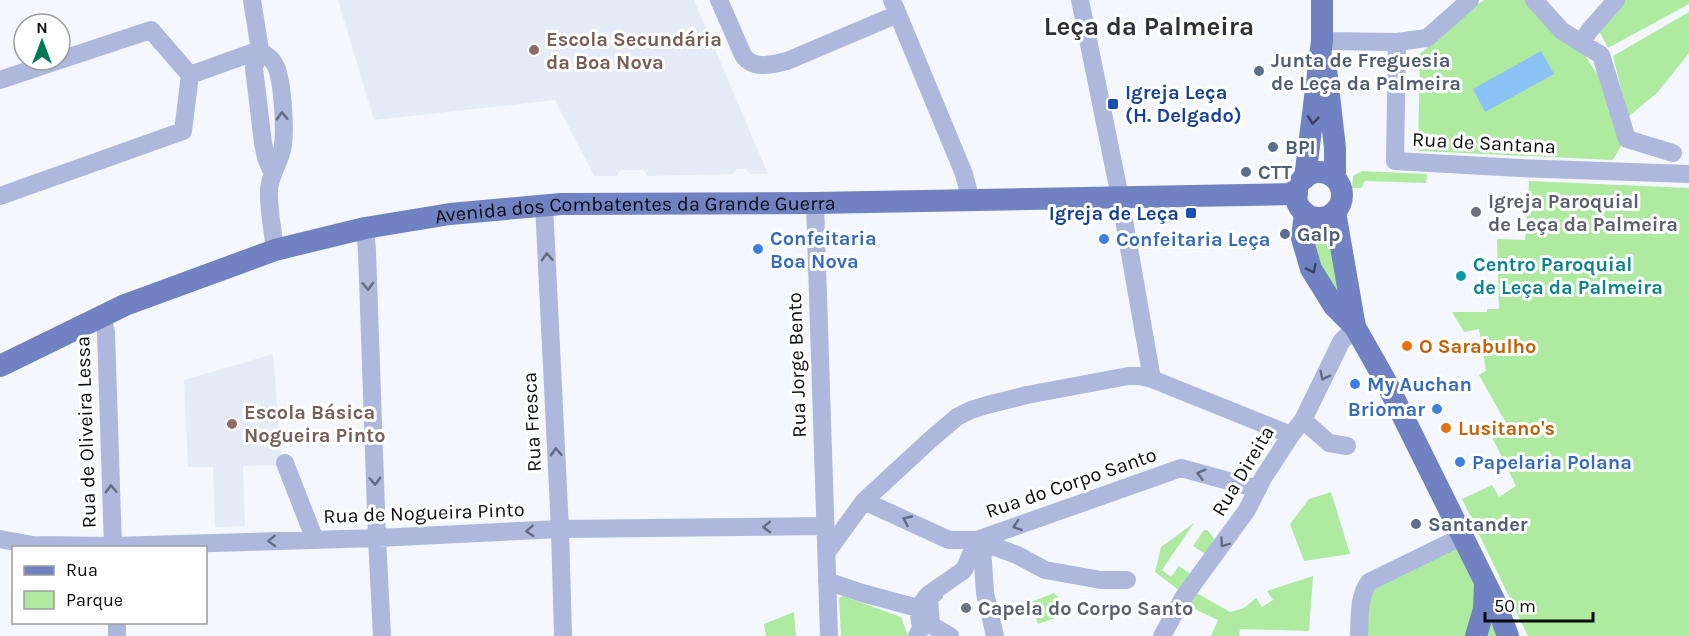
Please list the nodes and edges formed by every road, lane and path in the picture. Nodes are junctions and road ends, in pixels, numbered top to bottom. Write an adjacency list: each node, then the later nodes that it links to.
1 (252, 0): 12 (street)
2 (720, 0): 8 (street)
3 (1080, 0): 22 (street)
4 (1322, 0): 9 (main road)
5 (1470, 0): 10 (street)
6 (1534, 0): 11 (street)
7 (1616, 0): 11 (street)
8 (895, 7): 23 (street)
9 (1322, 41): 10 (street); 19 (main road); 20 (main road, one-way to 20)
10 (1397, 42): 18 (street, Rua de Santana)
11 (1582, 43): 17 (street)
12 (260, 50): 15 (street); 28 (street)
13 (72, 56): 15 (street)
14 (24, 72): 16 (street)
15 (190, 75): 21 (street)
16 (0, 80)
17 (1673, 153)
18 (1689, 174)
19 (1335, 177): 20 (main road); 26 (main road)
20 (1302, 195): 22 (main road, Avenida dos Combatentes da Grande Guerra); 26 (main road); 30 (main road, one-way to 30)
21 (0, 196)
22 (1120, 197): 23 (main road, Avenida dos Combatentes da Grande Guerra); 32 (street)
23 (970, 201): 24 (main road, Avenida dos Combatentes da Grande Guerra)
24 (815, 203): 25 (main road, Avenida dos Combatentes da Grande Guerra); 39 (street, Rua Jorge Bento)
25 (544, 205): 27 (main road, Avenida dos Combatentes da Grande Guerra); 40 (street, Rua Fresca, one-way to 25)
26 (1335, 212): 30 (main road)
27 (364, 228): 28 (main road, Avenida dos Combatentes da Grande Guerra); 42 (street, one-way to 42)
28 (275, 250): 29 (main road, Avenida dos Combatentes da Grande Guerra)
29 (102, 315): 31 (main road, Avenida dos Combatentes da Grande Guerra); 47 (street, Rua de Oliveira Lessa, one-way to 29)
30 (1355, 327): 33 (street, Rua Direita, one-way to 33); 41 (main road)
31 (0, 366)
32 (1152, 379): 34 (street); 38 (street)
33 (1303, 420): 34 (street, Rua Direita); 35 (street)
34 (1291, 435): 37 (street, Rua Direita)
35 (1347, 446)
36 (285, 463): 44 (street)
37 (1258, 489): 45 (street, Rua do Corpo Santo, one-way to 45); 60 (street, Rua Direita, one-way to 60)
38 (864, 501): 45 (street, one-way to 38); 49 (street)
39 (825, 526): 40 (street, Rua de Nogueira Pinto, one-way to 40); 49 (street)
40 (560, 529): 42 (street, Rua de Nogueira Pinto, one-way to 42); 56 (street, Rua Fresca)
41 (1463, 536): 52 (main road); 61 (street)
42 (377, 538): 44 (street, Rua de Nogueira Pinto); 55 (street)
43 (0, 539): 46 (street, Rua de Nogueira Pinto)
44 (315, 540): 48 (street, Rua de Nogueira Pinto, one-way to 48)
45 (977, 540): 50 (street); 53 (street, Rua do Corpo Santo)
46 (73, 546)
47 (113, 546)
48 (142, 546)
49 (827, 552): 51 (street)
50 (1127, 580)
51 (827, 581): 53 (street); 57 (street)
52 (1485, 583): 62 (main road); 63 (main road)
53 (918, 608): 54 (street)
54 (919, 632)
55 (382, 636)
56 (563, 636)
57 (829, 636)
58 (950, 636): 59 (street)
59 (995, 636)
60 (1162, 636)
61 (1359, 636)
62 (1476, 636)
63 (1508, 636)

